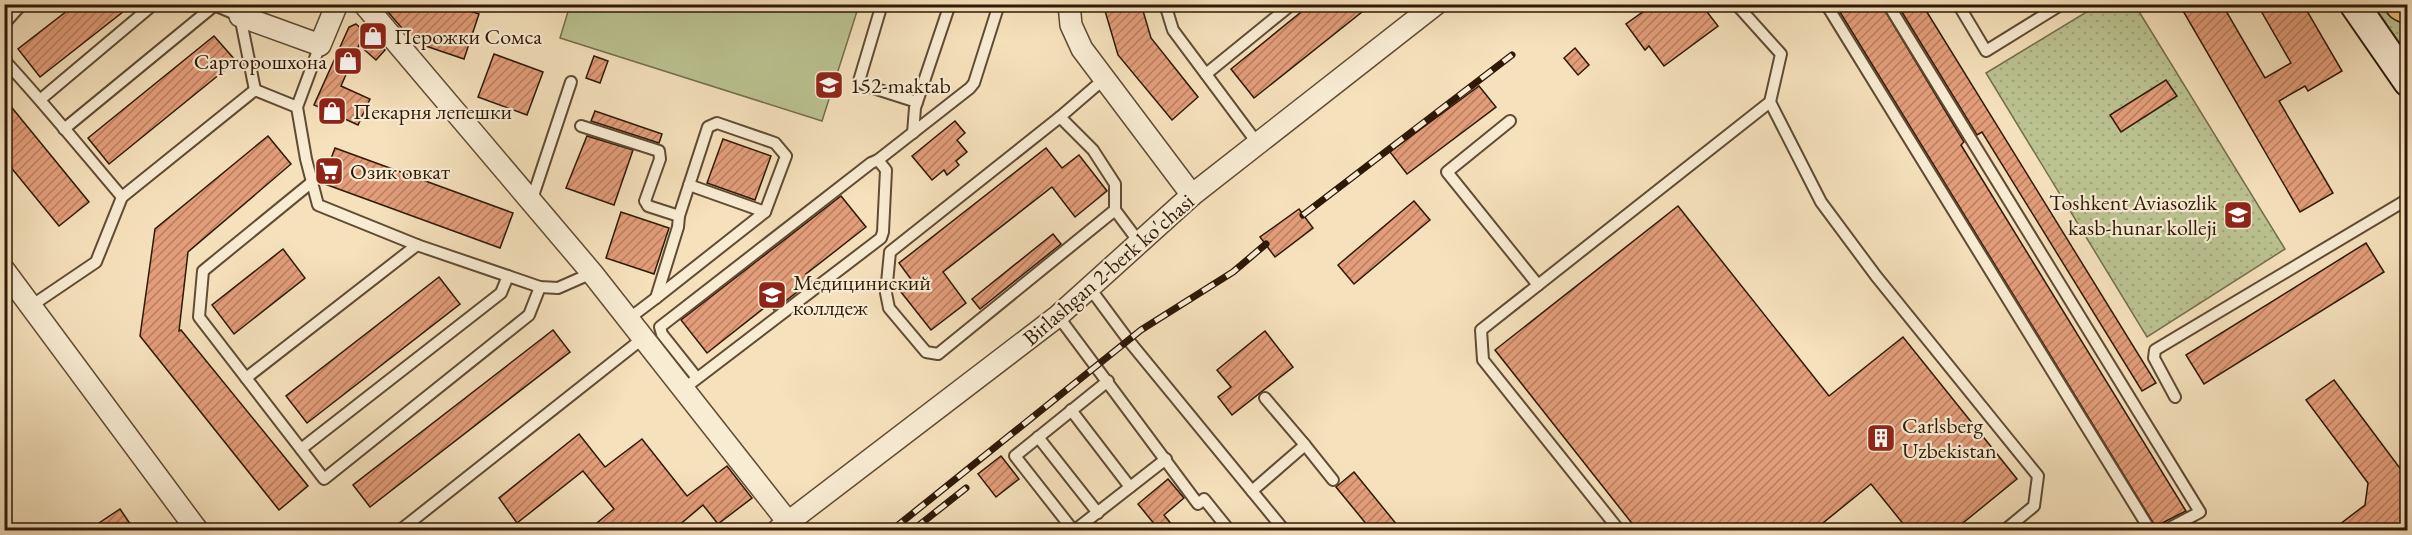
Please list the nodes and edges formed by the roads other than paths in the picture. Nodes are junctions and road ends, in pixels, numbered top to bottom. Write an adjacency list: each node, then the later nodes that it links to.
1 (22, 4): 22 (lane)
2 (154, 4): 30 (lane)
3 (337, 4): 23 (street)
4 (364, 4): 46 (street)
5 (882, 4): 31 (lane)
6 (950, 4): 31 (lane)
7 (999, 4): 38 (lane)
8 (1069, 4): 26 (street)
9 (1165, 4): 25 (lane)
10 (1292, 4): 25 (lane)
11 (1436, 4): 39 (street, Birlashgan 2-berk ko'chasi)
12 (1736, 4): 32 (lane)
13 (1826, 4): 85 (lane)
14 (1888, 4): 86 (lane)
15 (1958, 4): 16 (lane)
16 (2062, 4)
17 (2354, 4): 28 (main road)
18 (2402, 4): 20 (highway)
19 (213, 5): 21 (lane); 37 (lane)
20 (2408, 7)
21 (242, 10): 23 (street); 29 (lane)
22 (4, 24)
23 (320, 45): 33 (lane)
24 (4, 60): 30 (lane)
25 (1206, 74): 39 (lane)
26 (1104, 79): 34 (lane); 43 (street)
27 (571, 82): 46 (lane)
28 (2408, 82)
29 (255, 90): 33 (lane); 44 (lane)
30 (41, 99): 37 (lane)
31 (917, 102): 38 (lane)
32 (1770, 102): 55 (lane); 84 (lane)
33 (297, 107): 41 (lane)
34 (1060, 117): 47 (lane); 47 (lane)
35 (1510, 121): 55 (lane)
36 (581, 126): 49 (lane)
37 (64, 129): 44 (lane)
38 (913, 133): 40 (lane)
39 (1258, 144): 43 (street, Birlashgan 2-berk ko'chasi)
40 (878, 160): 65 (lane); 65 (lane)
41 (312, 182): 51 (lane); 63 (lane)
42 (690, 185): 48 (lane); 48 (lane); 49 (lane)
43 (1192, 195): 50 (street, Birlashgan 2-berk ko'chasi)
44 (122, 197): 59 (lane)
45 (2408, 199): 66 (lane)
46 (531, 202): 53 (street)
47 (1115, 210): 50 (lane)
48 (765, 212): 58 (lane)
49 (679, 216): 58 (lane)
50 (1139, 242): 57 (street, Birlashgan 2-berk ko'chasi)
51 (417, 245): 54 (lane); 63 (lane)
52 (4, 270): 59 (street)
53 (592, 273): 56 (lane); 61 (street)
54 (508, 276): 56 (lane); 71 (lane)
55 (1538, 285): 79 (lane)
56 (540, 287): 71 (lane)
57 (1089, 287): 60 (street, Birlashgan 2-berk ko'chasi); 75 (lane)
58 (656, 298): 61 (lane)
59 (31, 306): 80 (street)
60 (1058, 316): 64 (lane); 77 (street, Birlashgan 2-berk ko'chasi)
61 (627, 320): 62 (street)
62 (642, 339): 65 (street); 78 (lane)
63 (246, 378): 71 (lane)
64 (1108, 381): 68 (lane); 72 (lane)
65 (690, 384): 77 (street)
66 (2175, 397)
67 (1264, 398): 70 (lane)
68 (1071, 410): 69 (lane); 74 (lane)
69 (1038, 437): 76 (lane); 81 (lane)
70 (1305, 445): 73 (lane); 75 (lane)
71 (301, 449)
72 (1166, 459): 74 (lane); 82 (lane)
73 (1333, 480)
74 (1130, 487): 76 (lane)
75 (1252, 491): 83 (lane)
76 (1098, 513): 81 (lane)
77 (783, 526)
78 (403, 528)
79 (1618, 530)
80 (196, 531)
81 (1074, 531)
82 (1229, 531)
83 (1284, 531)
84 (2005, 531)
85 (2150, 531)
86 (2166, 531)

